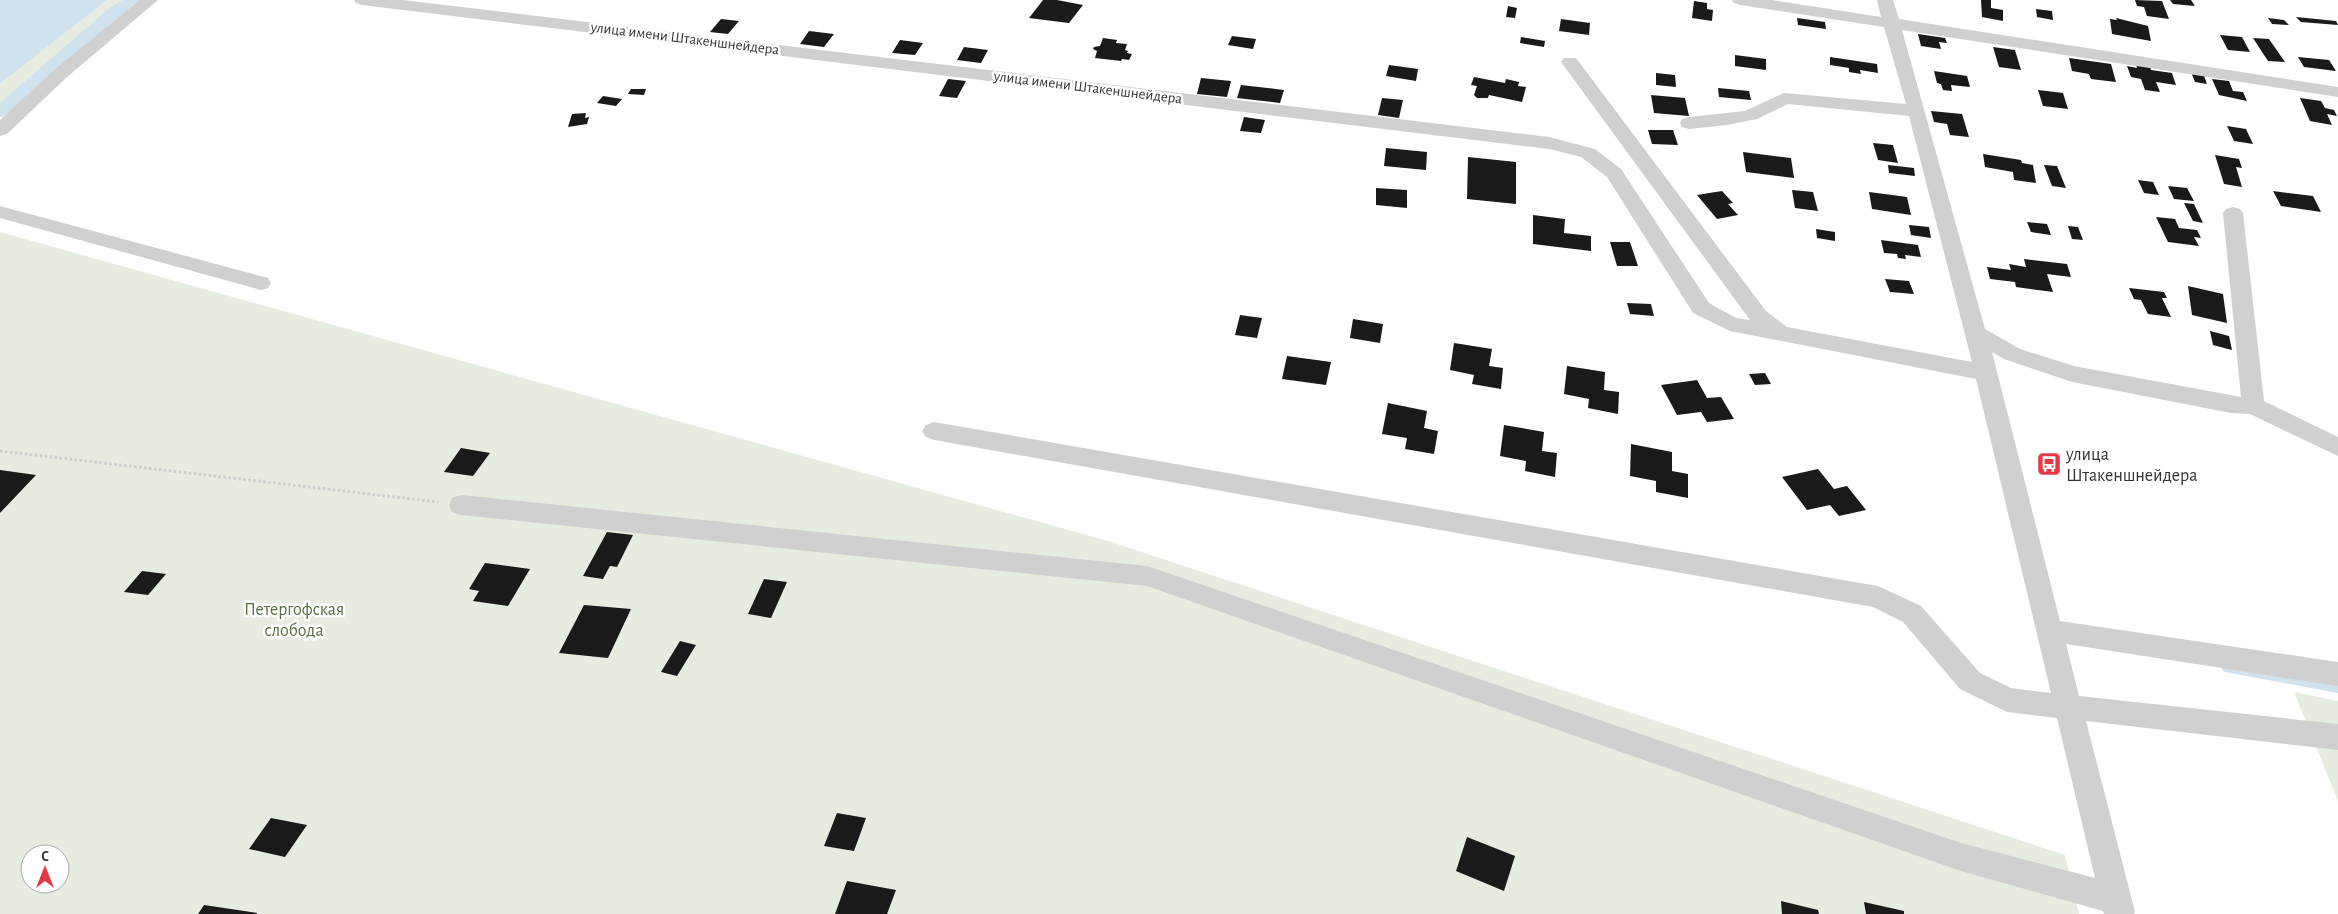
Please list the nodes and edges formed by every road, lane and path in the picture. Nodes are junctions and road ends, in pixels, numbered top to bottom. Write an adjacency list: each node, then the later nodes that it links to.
1 (150, 0): 10 (street)
2 (362, 0): 14 (street, улица имени Штакеншнейдера)
3 (1740, 0): 5 (street)
4 (1885, 0): 5 (street)
5 (1890, 22): 7 (street); 8 (street)
6 (1570, 62): 14 (street)
7 (2338, 92)
8 (1917, 110): 9 (street); 15 (street)
9 (1689, 123)
10 (0, 130)
11 (0, 212): 13 (lane)
12 (2233, 213): 17 (street)
13 (261, 283)
14 (1772, 332): 16 (street)
15 (1974, 332): 16 (street); 17 (street)
16 (1986, 373): 22 (street)
17 (2253, 406): 19 (street)
18 (934, 431): 24 (street)
19 (2338, 447)
20 (0, 451): 21 (path)
21 (461, 505): 26 (street)
22 (2049, 630): 23 (street); 24 (street)
23 (2338, 674)
24 (2069, 706): 25 (street); 26 (street)
25 (2338, 737)
26 (2118, 906)

